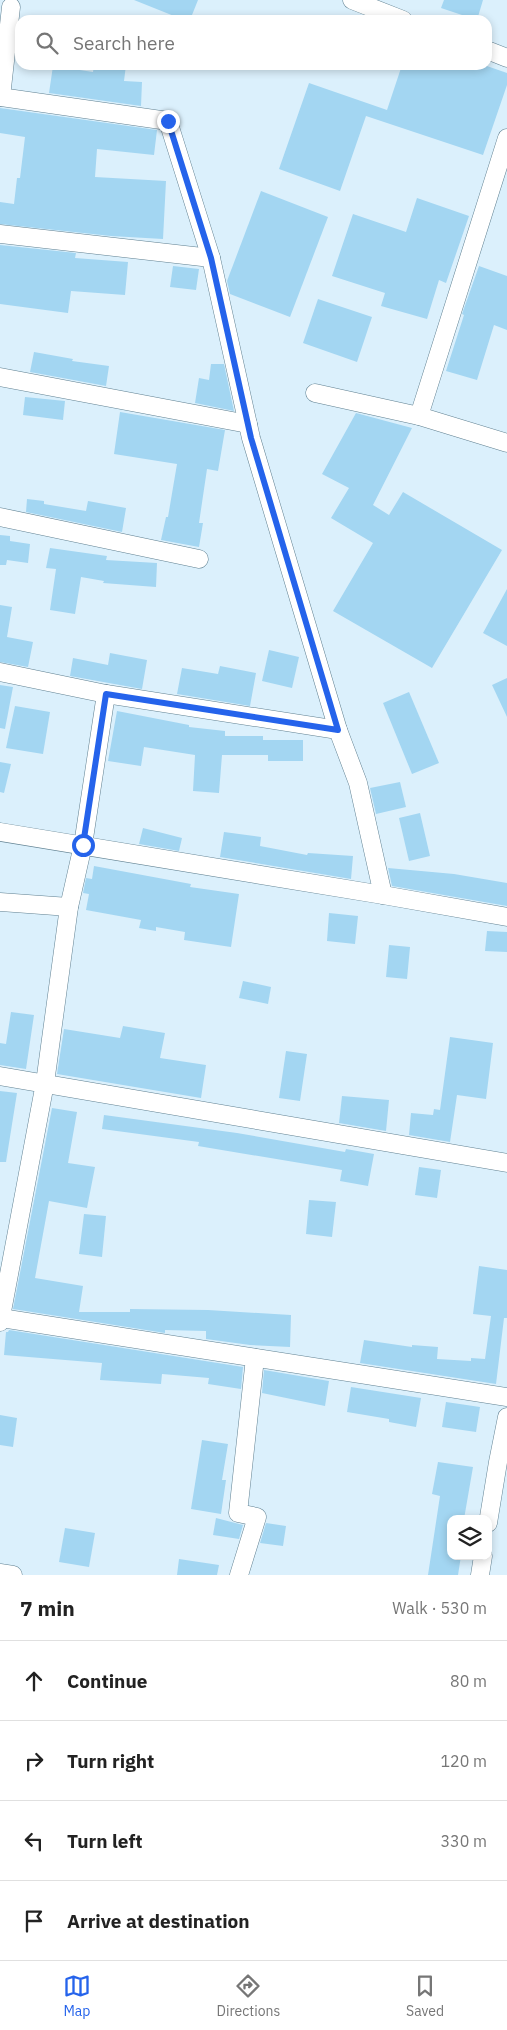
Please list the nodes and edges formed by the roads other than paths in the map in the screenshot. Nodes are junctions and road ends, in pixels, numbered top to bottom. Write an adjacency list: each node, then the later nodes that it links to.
1 (352, 0): 3 (street)
2 (11, 7): 6 (street)
3 (390, 15)
4 (492, 52): 5 (street)
5 (507, 58)
6 (0, 97): 9 (street)
7 (507, 138): 12 (street)
8 (0, 234): 9 (street)
9 (211, 258): 13 (street)
10 (0, 378): 13 (street)
11 (315, 393): 12 (street)
12 (419, 416): 14 (street)
13 (248, 424): 19 (street)
14 (507, 443)
15 (0, 517): 16 (street)
16 (199, 558)
17 (0, 672): 18 (street)
18 (106, 694): 19 (street); 21 (street)
19 (338, 730): 22 (street)
20 (0, 832): 21 (street)
21 (83, 845): 22 (street); 24 (street)
22 (382, 895): 25 (street)
23 (0, 902): 24 (street)
24 (69, 907): 27 (street)
25 (507, 917)
26 (0, 1076): 27 (street)
27 (46, 1083): 28 (street); 29 (street)
28 (507, 1163)
29 (0, 1320): 30 (street)
30 (255, 1358): 31 (street); 37 (street)
31 (507, 1398)
32 (507, 1417): 33 (street)
33 (489, 1515)
34 (482, 1560): 38 (street)
35 (0, 1573): 36 (street)
36 (12, 1575)
37 (239, 1575)
38 (480, 1575)

